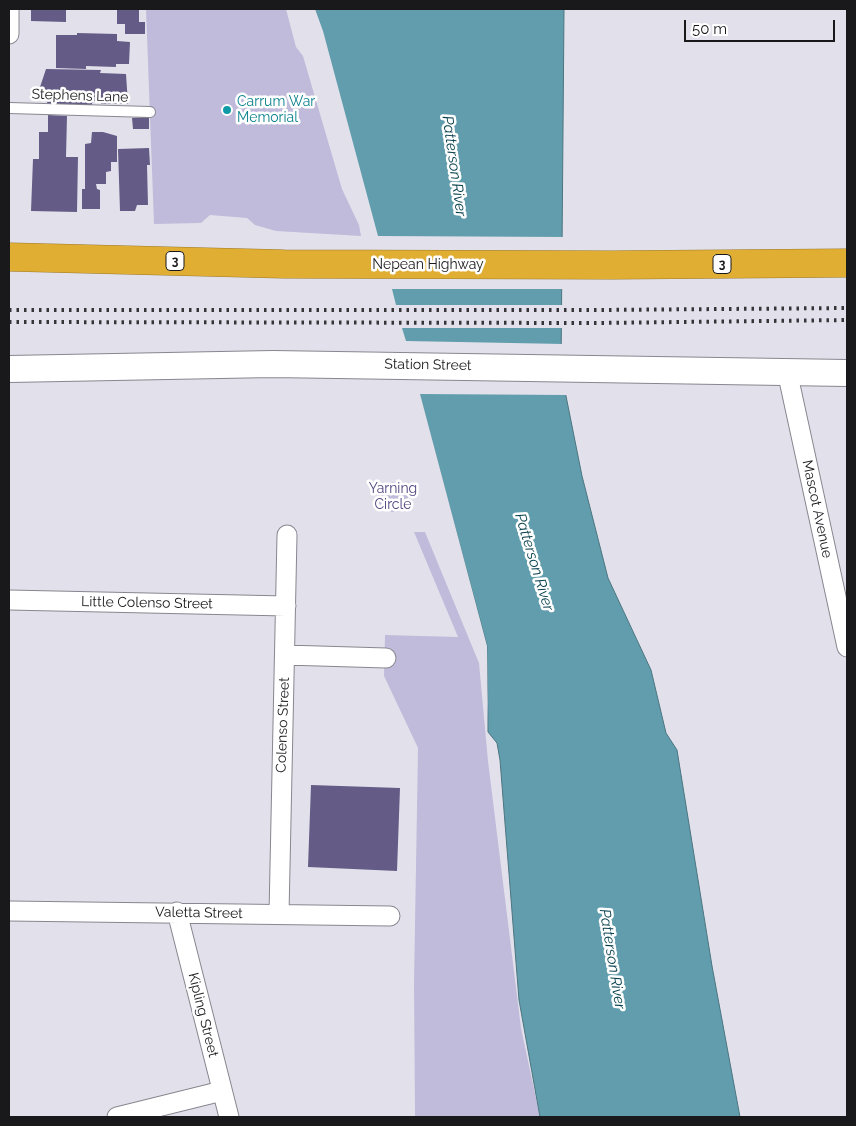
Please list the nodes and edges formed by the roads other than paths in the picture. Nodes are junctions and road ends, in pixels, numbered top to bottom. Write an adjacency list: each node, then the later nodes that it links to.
1 (9, 9): 2 (street)
2 (9, 34)
3 (9, 108): 4 (lane, Stephens Lane)
4 (150, 112)
5 (9, 256): 6 (highway, Nepean Highway / 3)
6 (847, 263)
7 (9, 369): 8 (street, Station Street)
8 (788, 371): 9 (street, Station Street); 13 (street, Mascot Avenue)
9 (847, 373)
10 (287, 536): 12 (street, Colenso Street)
11 (9, 600): 12 (street, Little Colenso Street)
12 (286, 606): 14 (street, Colenso Street)
13 (847, 647)
14 (285, 656): 15 (street); 18 (street, Colenso Street)
15 (386, 658)
16 (9, 912): 17 (street, Valetta Street)
17 (177, 912): 18 (street, Valetta Street); 20 (street, Kipling Street)
18 (279, 914): 19 (street, Valetta Street)
19 (390, 916)
20 (222, 1091): 21 (street); 22 (street, Kipling Street)
21 (117, 1117)
22 (228, 1117)

